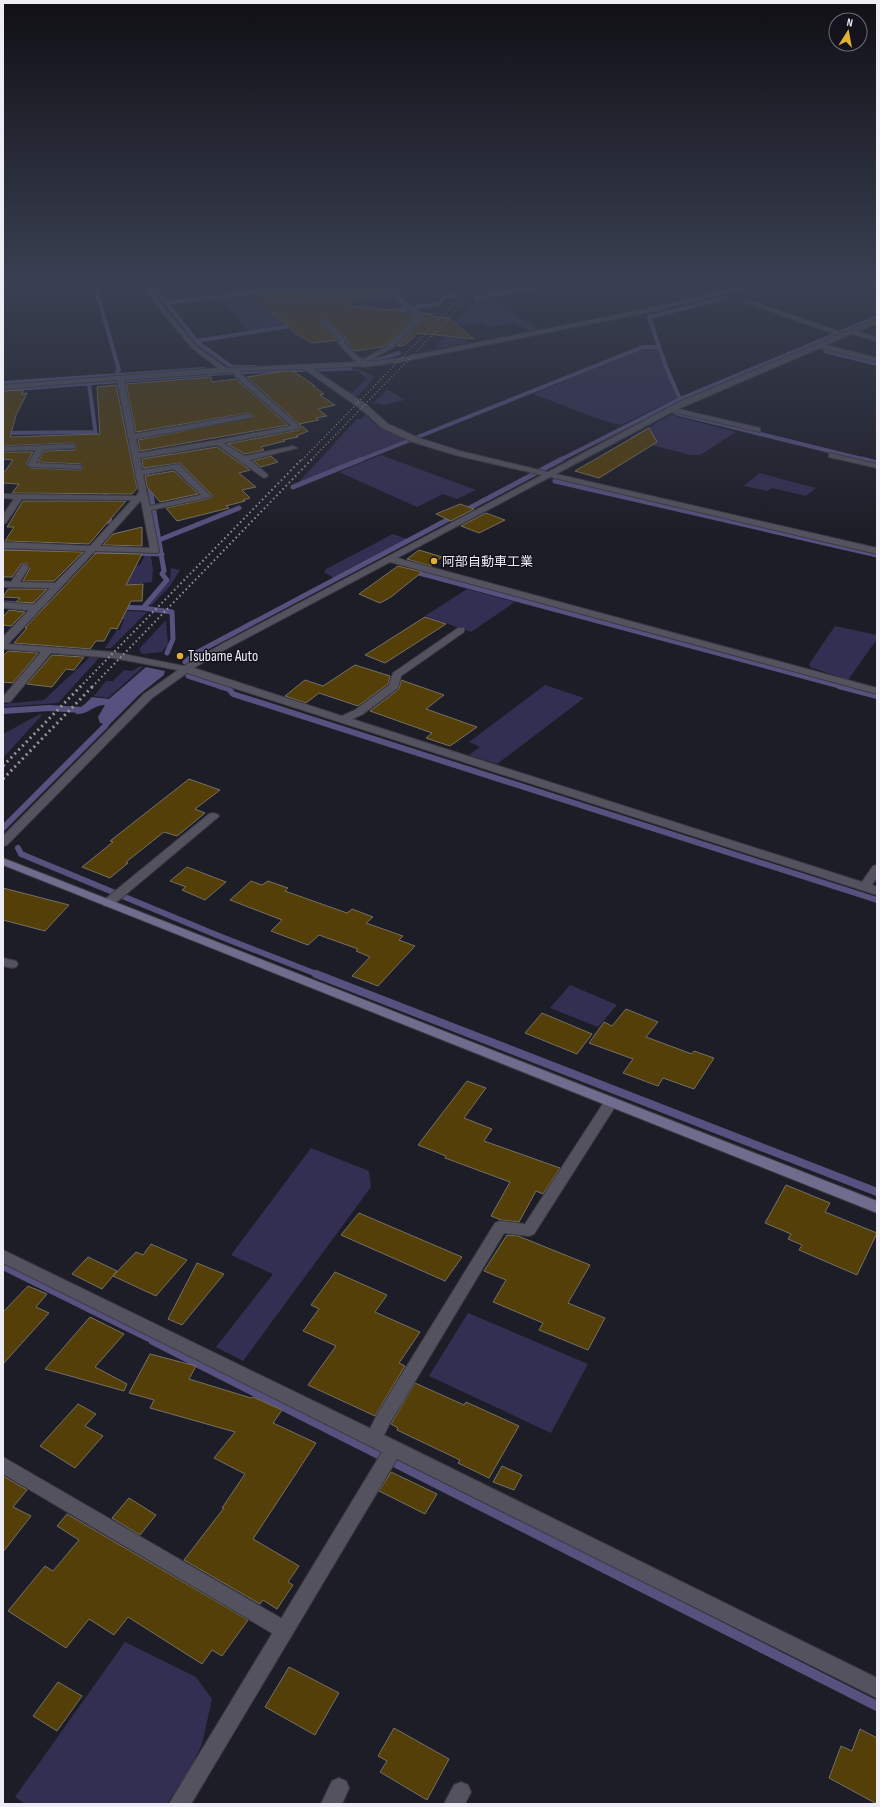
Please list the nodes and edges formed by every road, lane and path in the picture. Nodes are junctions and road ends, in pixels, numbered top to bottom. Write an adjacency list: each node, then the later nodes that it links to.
1 (219, 366): 4 (street)
2 (344, 366): 5 (street)
3 (770, 366): 9 (street)
4 (224, 370): 6 (street); 7 (street)
5 (308, 370): 6 (street); 24 (street)
6 (237, 372): 13 (street)
7 (120, 381): 8 (street); 12 (street)
8 (3, 387)
9 (671, 410): 11 (street); 24 (street)
10 (248, 416): 12 (street)
11 (757, 430)
12 (137, 436): 19 (street)
13 (221, 443): 19 (street); 20 (street)
14 (72, 446): 15 (street)
15 (41, 447): 16 (street); 22 (street)
16 (3, 448)
17 (293, 448): 20 (street)
18 (832, 455): 21 (street)
19 (141, 456): 23 (street)
20 (244, 459): 25 (street)
21 (877, 466)
22 (78, 467)
23 (144, 473): 26 (street); 29 (street)
24 (545, 474): 32 (street); 34 (street)
25 (264, 476)
26 (140, 495): 28 (street); 29 (street); 33 (street)
27 (3, 496): 28 (street)
28 (20, 496): 30 (street)
29 (148, 509): 33 (street)
30 (3, 521)
31 (3, 545): 33 (street)
32 (877, 550)
33 (91, 551): 38 (street)
34 (390, 559): 45 (street); 46 (street)
35 (25, 567): 37 (street)
36 (3, 584): 37 (street)
37 (14, 584): 38 (street)
38 (58, 586): 40 (street)
39 (3, 605): 40 (street)
40 (38, 607): 42 (street)
41 (461, 630): 48 (street)
42 (3, 643)
43 (3, 646): 44 (street)
44 (48, 650): 45 (street); 47 (street)
45 (186, 669): 48 (street); 50 (street)
46 (877, 690)
47 (6, 700)
48 (343, 719): 53 (street)
49 (213, 816): 55 (street)
50 (3, 843)
51 (3, 861): 55 (street)
52 (877, 868): 53 (street)
53 (865, 887): 54 (street)
54 (877, 891)
55 (114, 898): 56 (street)
56 (611, 1102): 57 (street); 59 (street)
57 (877, 1207)
58 (3, 1256): 59 (street)
59 (374, 1438): 60 (street)
60 (390, 1455): 62 (street); 63 (street)
61 (3, 1465): 62 (street)
62 (284, 1630): 64 (street)
63 (877, 1688)
64 (179, 1804)

